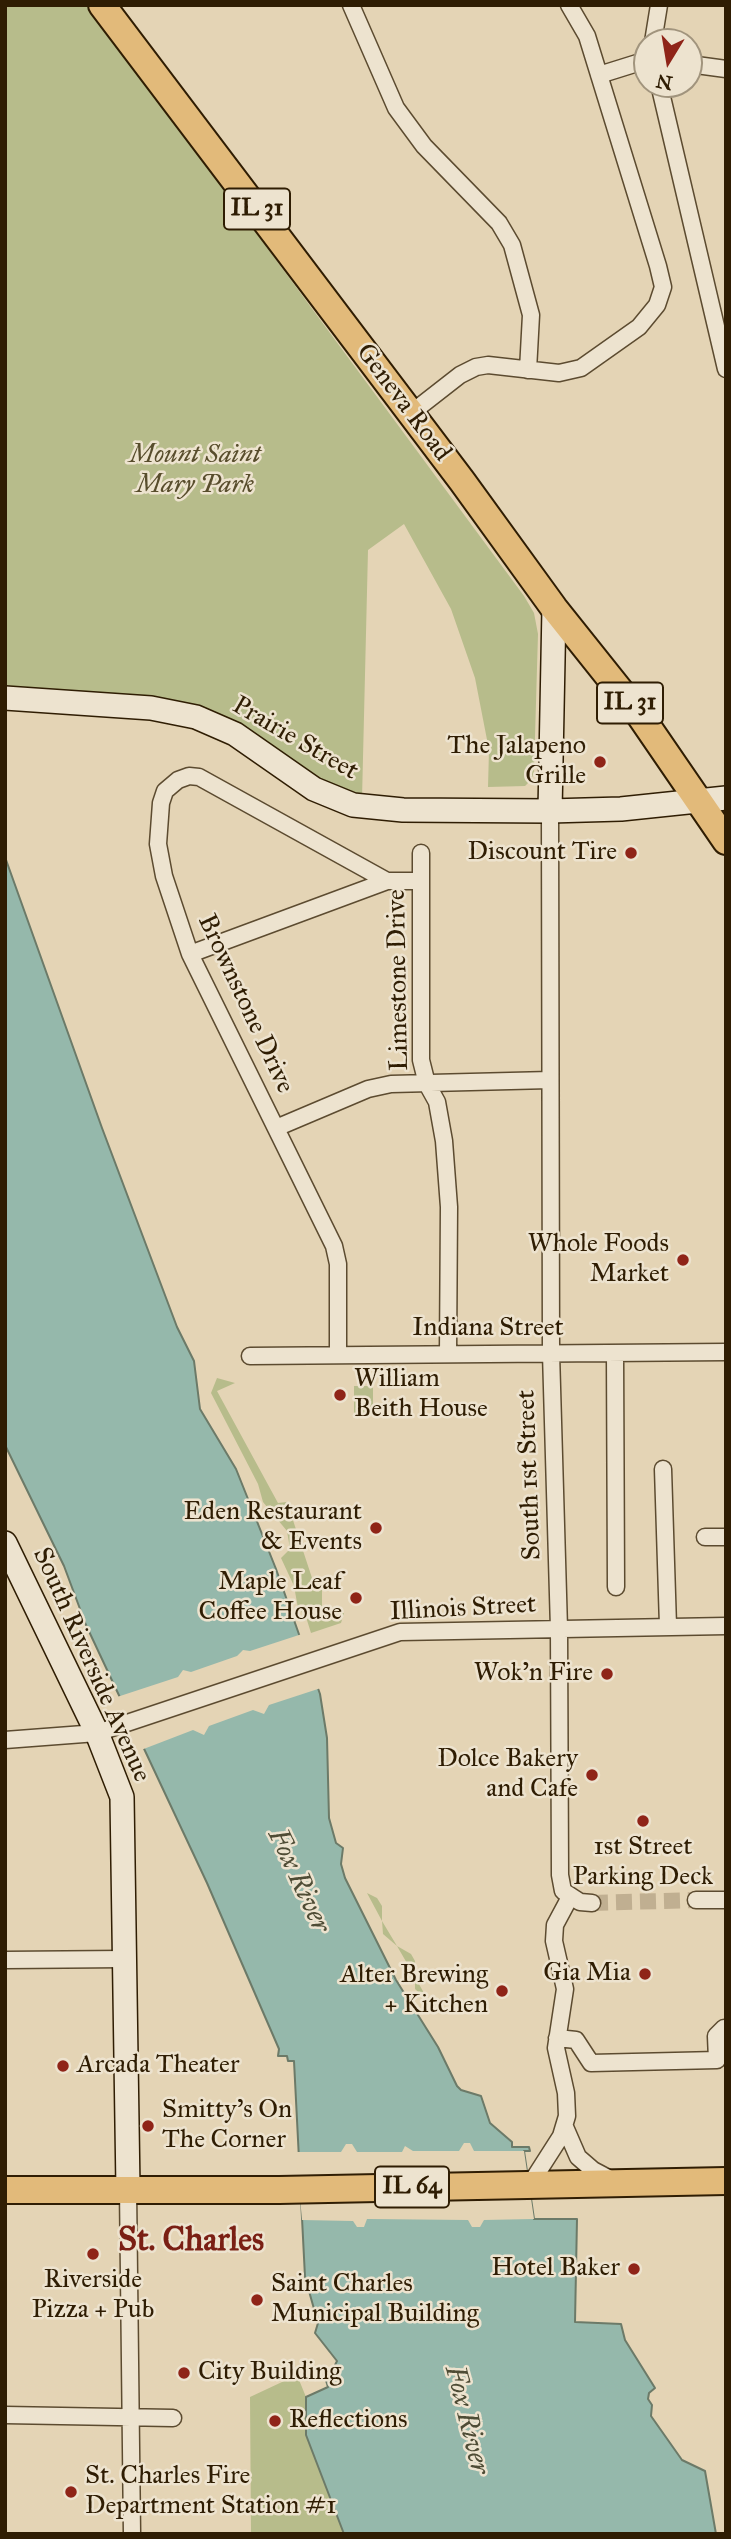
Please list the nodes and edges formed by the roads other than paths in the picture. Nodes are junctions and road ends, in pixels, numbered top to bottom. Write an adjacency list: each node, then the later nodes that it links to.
1 (102, 5): 13 (main road, Geneva Road / IL 31)
2 (351, 5): 12 (street)
3 (569, 5): 9 (street)
4 (659, 5): 5 (street)
5 (655, 28)
6 (633, 64): 9 (street)
7 (703, 66): 8 (street)
8 (726, 69)
9 (599, 75): 12 (street)
10 (662, 98): 11 (street)
11 (726, 369)
12 (528, 370): 13 (street)
13 (411, 414): 14 (main road, Geneva Road / IL 31)
14 (554, 608): 16 (main road, Geneva Road / IL 31); 17 (street)
15 (5, 698): 17 (street, Prairie Street)
16 (713, 800): 17 (street, Prairie Street); 18 (main road, IL 31)
17 (550, 811): 23 (street, South 1st Street)
18 (726, 841)
19 (421, 853): 21 (street, Limestone Drive)
20 (387, 881): 21 (street); 22 (street); 22 (street, Brownstone Drive)
21 (421, 881): 24 (street, Limestone Drive)
22 (190, 954): 25 (street, Brownstone Drive)
23 (550, 1080): 24 (street); 27 (street, South 1st Street)
24 (427, 1084): 25 (street); 30 (street, Limestone Drive)
25 (276, 1128): 29 (street, Brownstone Drive)
26 (726, 1352): 28 (street, Indiana Street)
27 (551, 1353): 28 (street, Indiana Street); 30 (street, Indiana Street); 39 (street, South 1st Street)
28 (615, 1353): 36 (street)
29 (338, 1354): 30 (street, Indiana Street); 31 (street, Indiana Street)
30 (448, 1354)
31 (250, 1356)
32 (663, 1469): 37 (street)
33 (705, 1537): 34 (street)
34 (726, 1537)
35 (5, 1543): 40 (street, South Riverside Avenue)
36 (617, 1587)
37 (668, 1626): 38 (street, Illinois Street); 39 (street, Illinois Street)
38 (726, 1626)
39 (559, 1629): 40 (street, Illinois Street); 42 (street, South 1st Street)
40 (97, 1733): 41 (street, Illinois Street); 46 (street, South Riverside Avenue)
41 (5, 1740)
42 (570, 1897): 45 (street); 49 (street)
43 (696, 1900): 44 (street)
44 (726, 1900)
45 (592, 1903)
46 (124, 1959): 47 (street); 54 (street, South Riverside Avenue)
47 (5, 1961)
48 (724, 2028): 49 (street)
49 (557, 2038): 50 (street)
50 (565, 2127): 52 (street); 53 (street)
51 (726, 2181): 52 (main road, IL 64)
52 (621, 2183): 53 (main road, IL 64)
53 (529, 2186): 54 (main road, IL 64)
54 (128, 2189): 55 (main road, IL 64); 57 (street)
55 (5, 2190)
56 (5, 2415): 57 (street)
57 (130, 2415): 58 (street); 59 (street)
58 (173, 2418)
59 (132, 2534)

